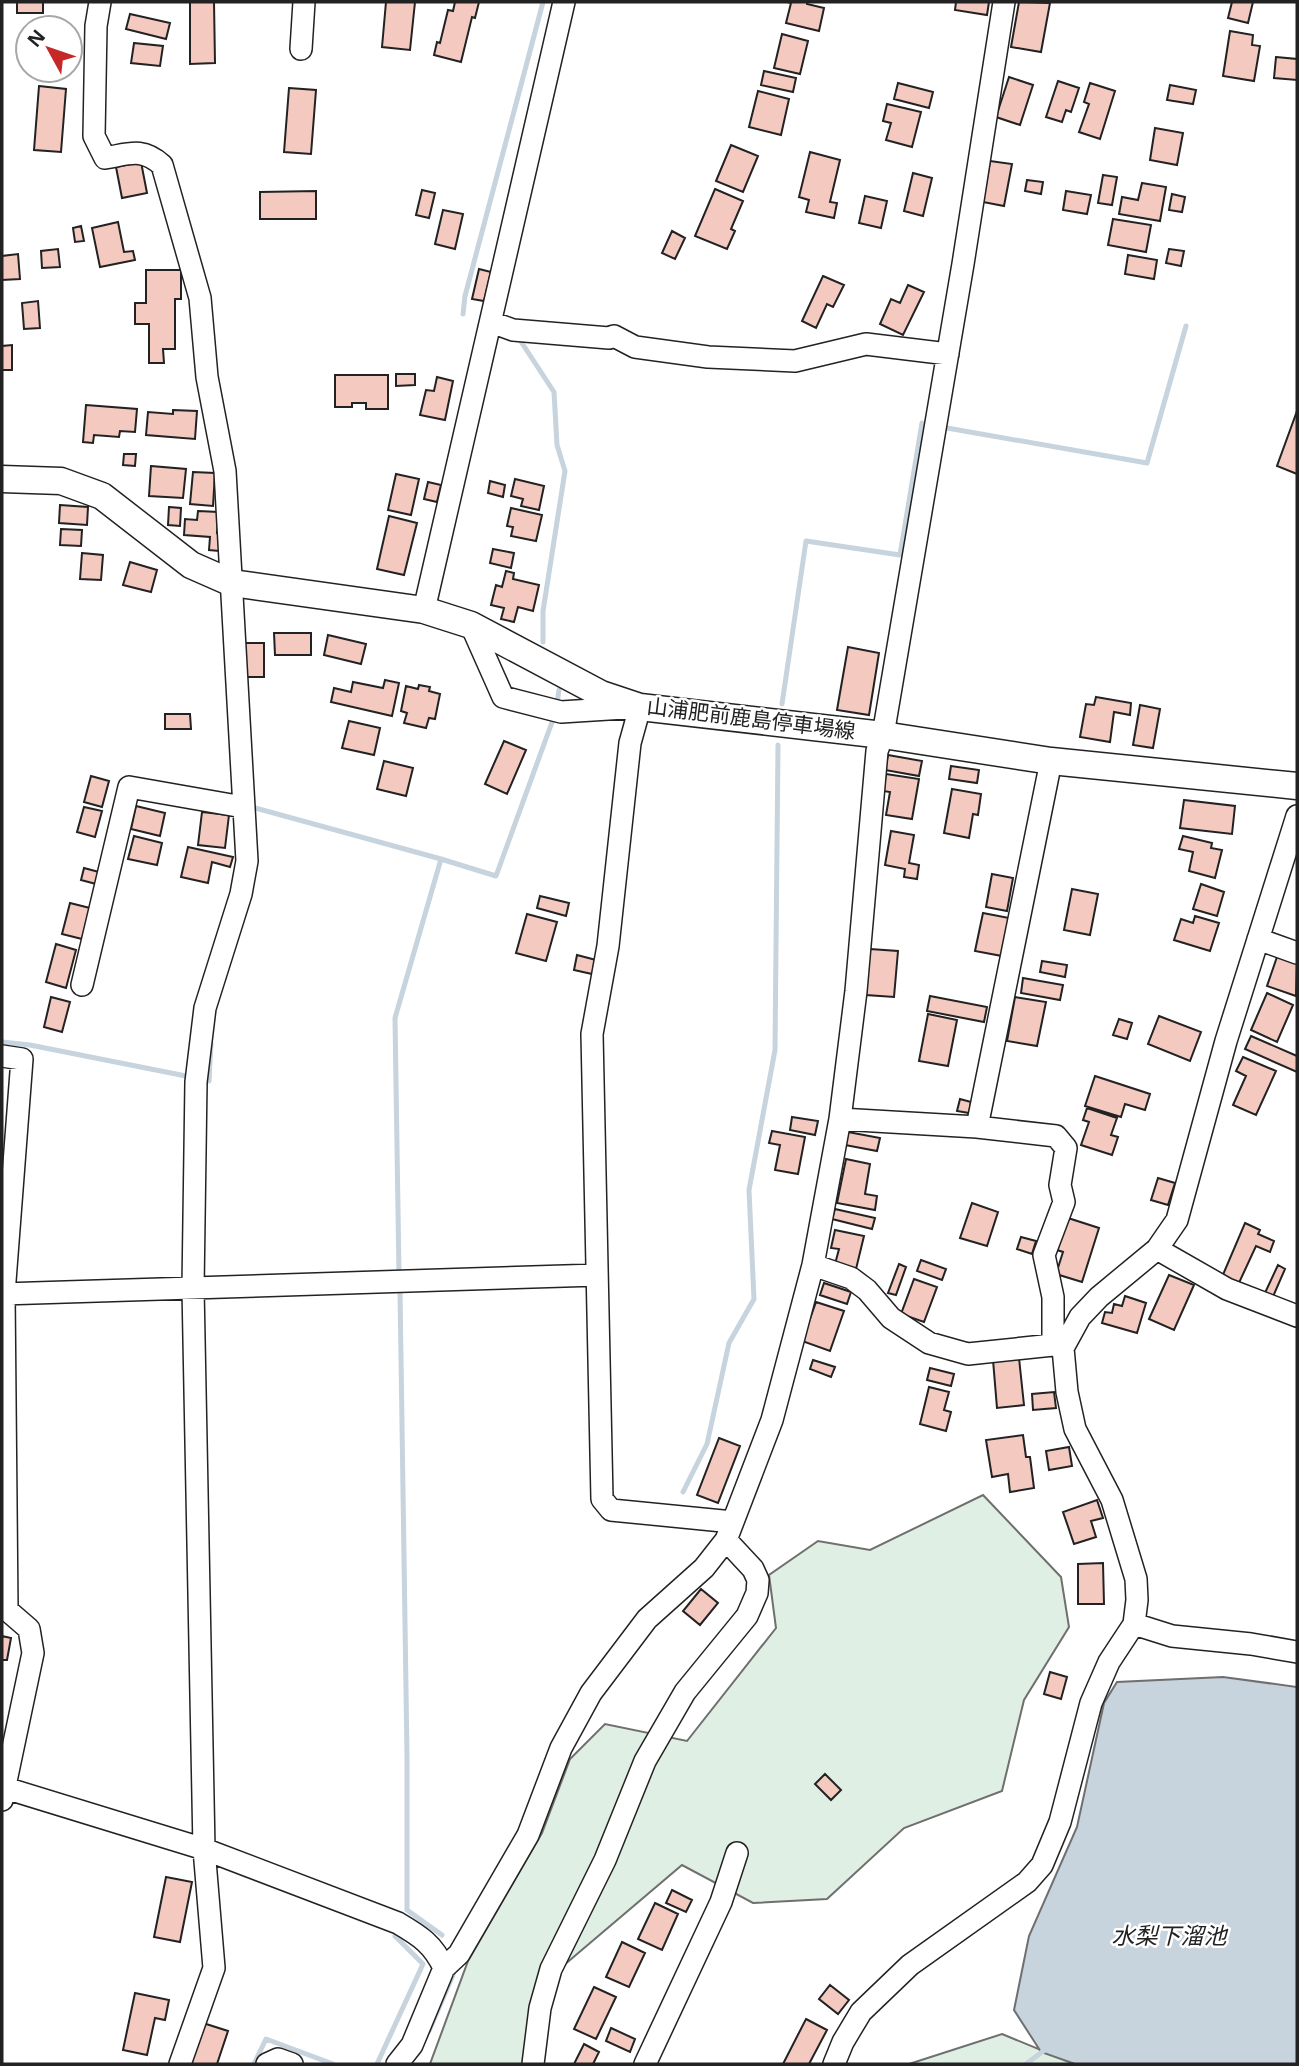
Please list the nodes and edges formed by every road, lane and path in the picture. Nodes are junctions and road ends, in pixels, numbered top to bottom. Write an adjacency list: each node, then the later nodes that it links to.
1 (100, 2): 9 (street)
2 (304, 2): 5 (street)
3 (564, 2): 6 (street)
4 (1004, 2): 7 (street)
5 (300, 49)
6 (491, 322): 7 (street); 10 (street)
7 (948, 354): 13 (street)
8 (2, 479): 9 (main road, 山浦肥前鹿島停車場線)
9 (232, 583): 10 (main road, 山浦肥前鹿島停車場線); 16 (street)
10 (424, 610): 11 (main road, 山浦肥前鹿島停車場線)
11 (471, 625): 12 (main road, 山浦肥前鹿島停車場線); 12 (street)
12 (640, 707): 13 (main road, 山浦肥前鹿島停車場線); 26 (street)
13 (883, 735): 14 (main road, 山浦肥前鹿島停車場線); 22 (street)
14 (1051, 761): 15 (main road, 山浦肥前鹿島停車場線); 23 (street)
15 (1297, 786)
16 (243, 807): 20 (street); 27 (street)
17 (1297, 816): 18 (street)
18 (1258, 939): 19 (street); 24 (street)
19 (1297, 953)
20 (82, 985)
21 (2, 1056): 28 (street)
22 (840, 1119): 23 (street); 25 (street)
23 (977, 1127): 30 (street)
24 (1157, 1249): 29 (street); 30 (street)
25 (813, 1265): 30 (street); 31 (street)
26 (597, 1275): 27 (street); 31 (street)
27 (193, 1288): 28 (street); 35 (street)
28 (3, 1294): 34 (street)
29 (1297, 1316)
30 (1058, 1347): 32 (street)
31 (729, 1531): 37 (street); 43 (street)
32 (1134, 1624): 33 (street); 45 (street)
33 (1297, 1652)
34 (3, 1792): 35 (street)
35 (204, 1849): 37 (street); 39 (street)
36 (737, 1853): 44 (street)
37 (444, 1968): 38 (street)
38 (412, 2055): 42 (street)
39 (180, 2064)
40 (267, 2064): 41 (street)
41 (292, 2064)
42 (397, 2064)
43 (533, 2064)
44 (645, 2064)
45 (834, 2064)

